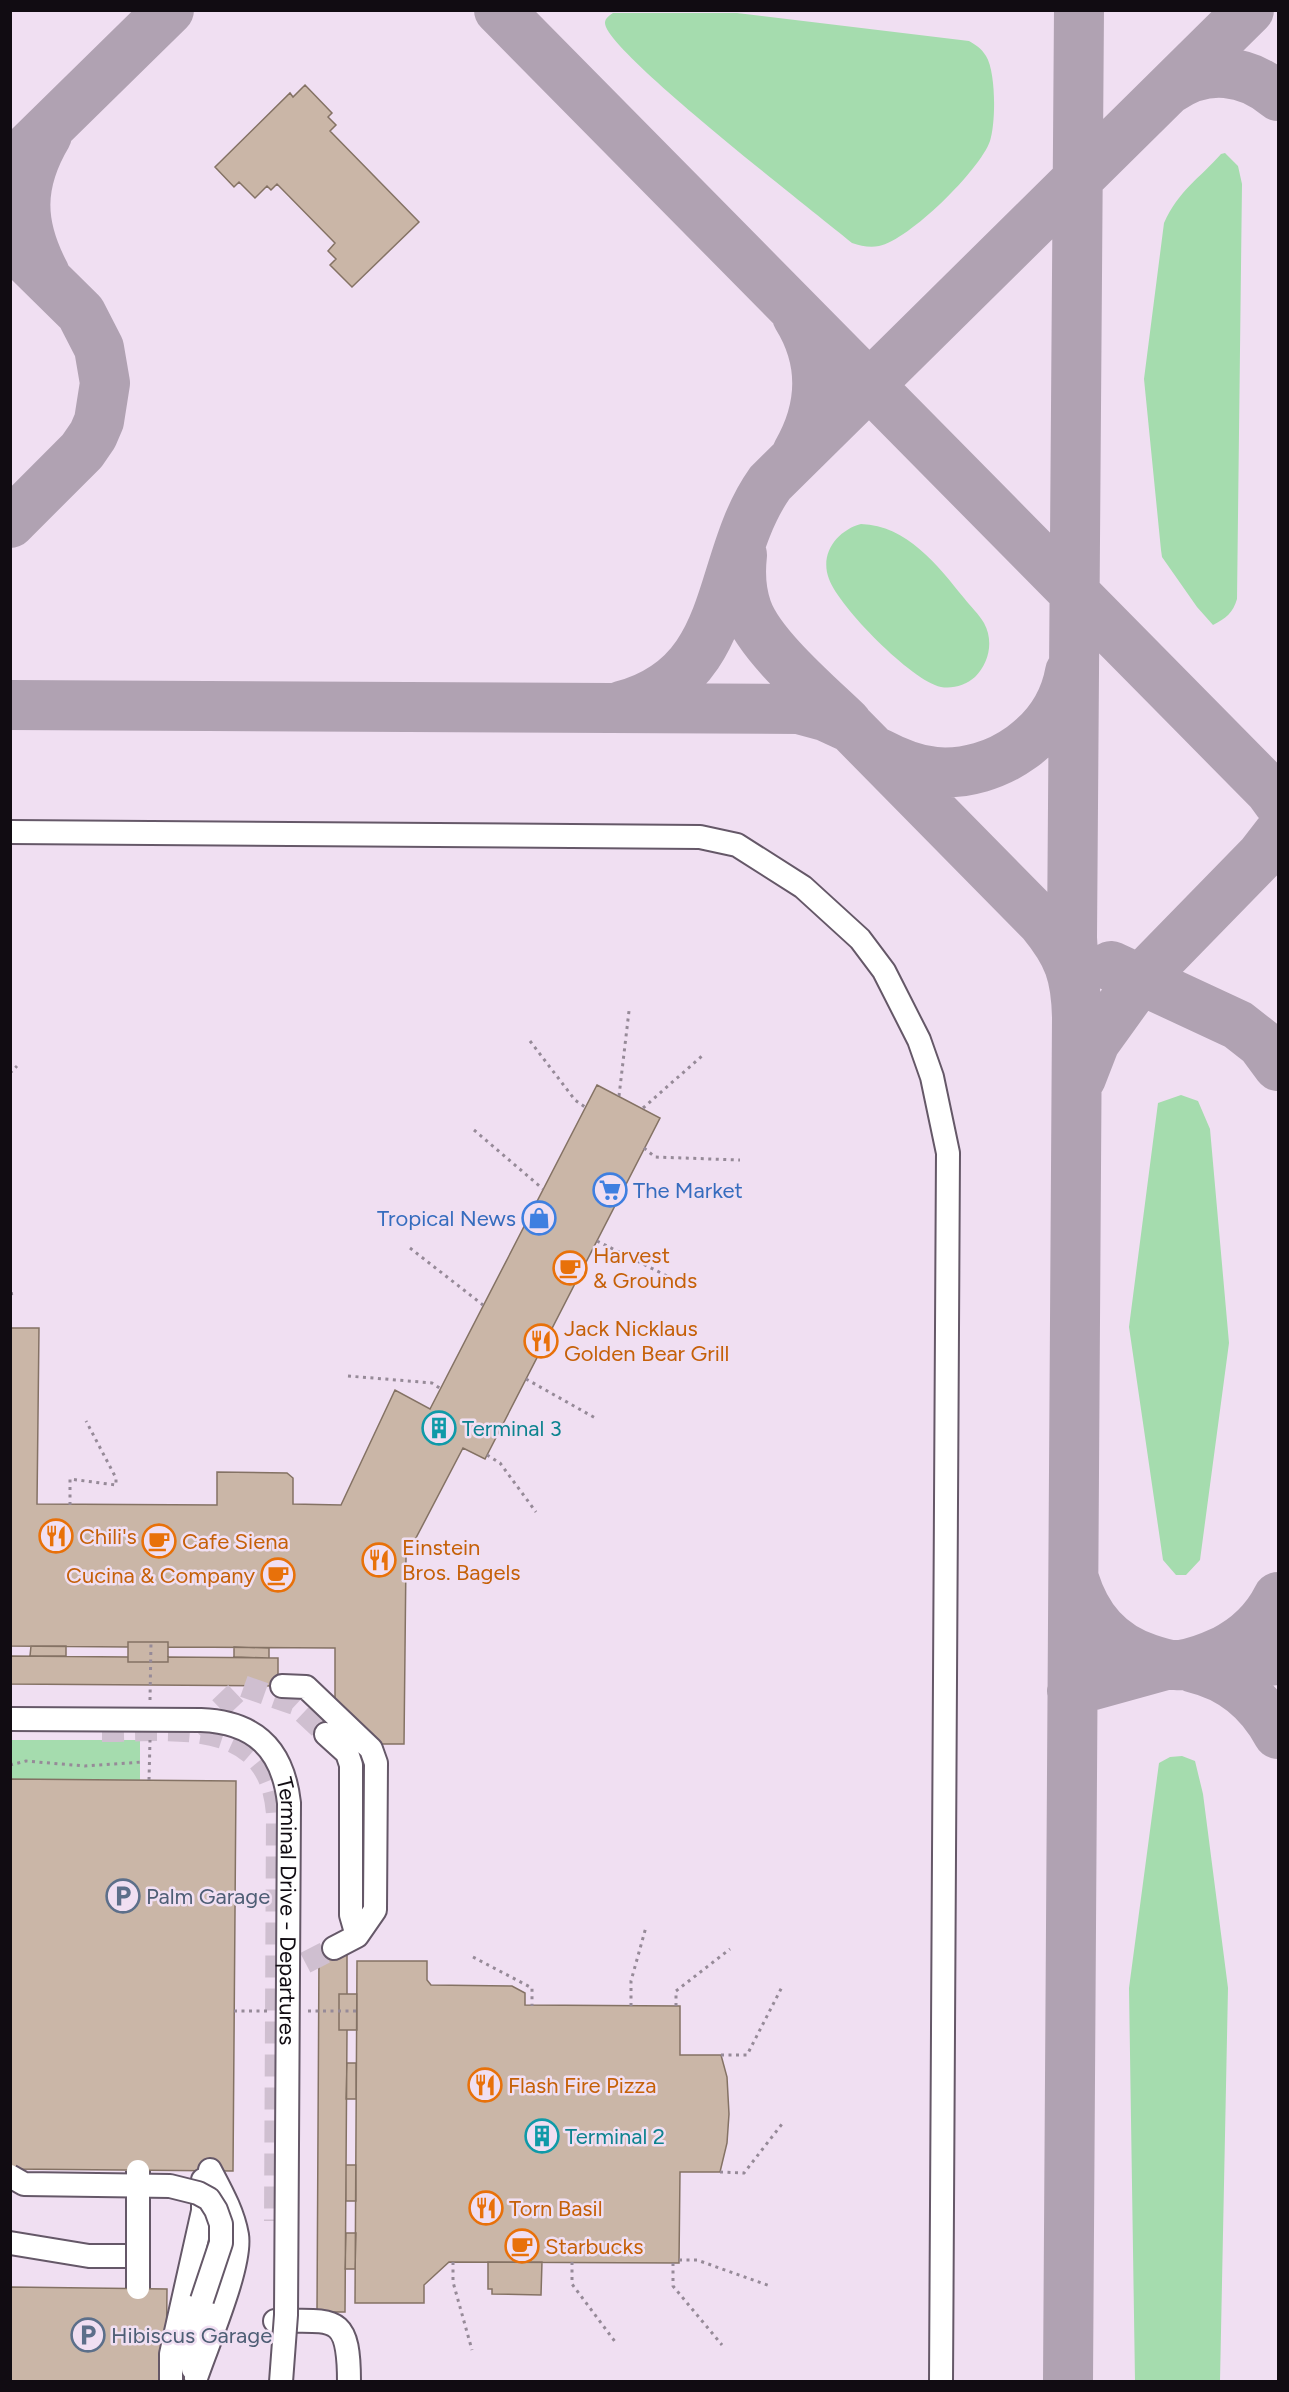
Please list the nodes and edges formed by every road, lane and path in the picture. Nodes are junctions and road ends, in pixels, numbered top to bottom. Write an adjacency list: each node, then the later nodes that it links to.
1 (10, 832): 61 (street)
2 (628, 1011): 7 (path)
3 (530, 1041): 8 (path)
4 (702, 1056): 9 (path)
5 (17, 1066): 6 (path)
6 (10, 1073)
7 (619, 1096)
8 (585, 1107)
9 (643, 1108)
10 (474, 1130): 13 (path)
11 (644, 1148): 12 (path)
12 (740, 1160)
13 (543, 1189)
14 (597, 1241): 16 (path)
15 (410, 1248): 19 (path)
16 (669, 1276)
17 (17, 1293): 18 (path)
18 (10, 1294)
19 (483, 1305)
20 (348, 1376): 22 (path)
21 (526, 1379): 23 (path)
22 (441, 1389)
23 (597, 1419)
24 (86, 1420): 26 (path)
25 (487, 1455): 27 (path)
26 (70, 1505)
27 (536, 1512)
28 (282, 1686): 34 (street)
29 (10, 1719): 59 (street, Terminal Drive - Departures, bridge)
30 (326, 1734): 34 (street)
31 (142, 1762): 32 (path)
32 (10, 1765)
33 (646, 1927): 40 (path)
34 (357, 1936): 35 (street)
35 (334, 1948)
36 (730, 1949): 41 (path)
37 (473, 1957): 39 (path)
38 (783, 1984): 42 (path)
39 (531, 2006)
40 (631, 2006)
41 (676, 2006)
42 (721, 2055)
43 (782, 2124): 44 (path)
44 (720, 2172)
45 (10, 2176): 57 (street, bridge)
46 (10, 2243): 47 (street)
47 (134, 2256): 47 (street, bridge)
48 (679, 2260): 52 (path)
49 (453, 2262): 56 (path)
50 (572, 2262): 54 (path)
51 (673, 2263): 55 (path)
52 (771, 2286)
53 (275, 2321): 60 (street)
54 (616, 2343)
55 (722, 2345)
56 (472, 2350)
57 (196, 2380): 58 (street)
58 (171, 2382)
59 (281, 2382)
60 (349, 2382)
61 (941, 2382)

